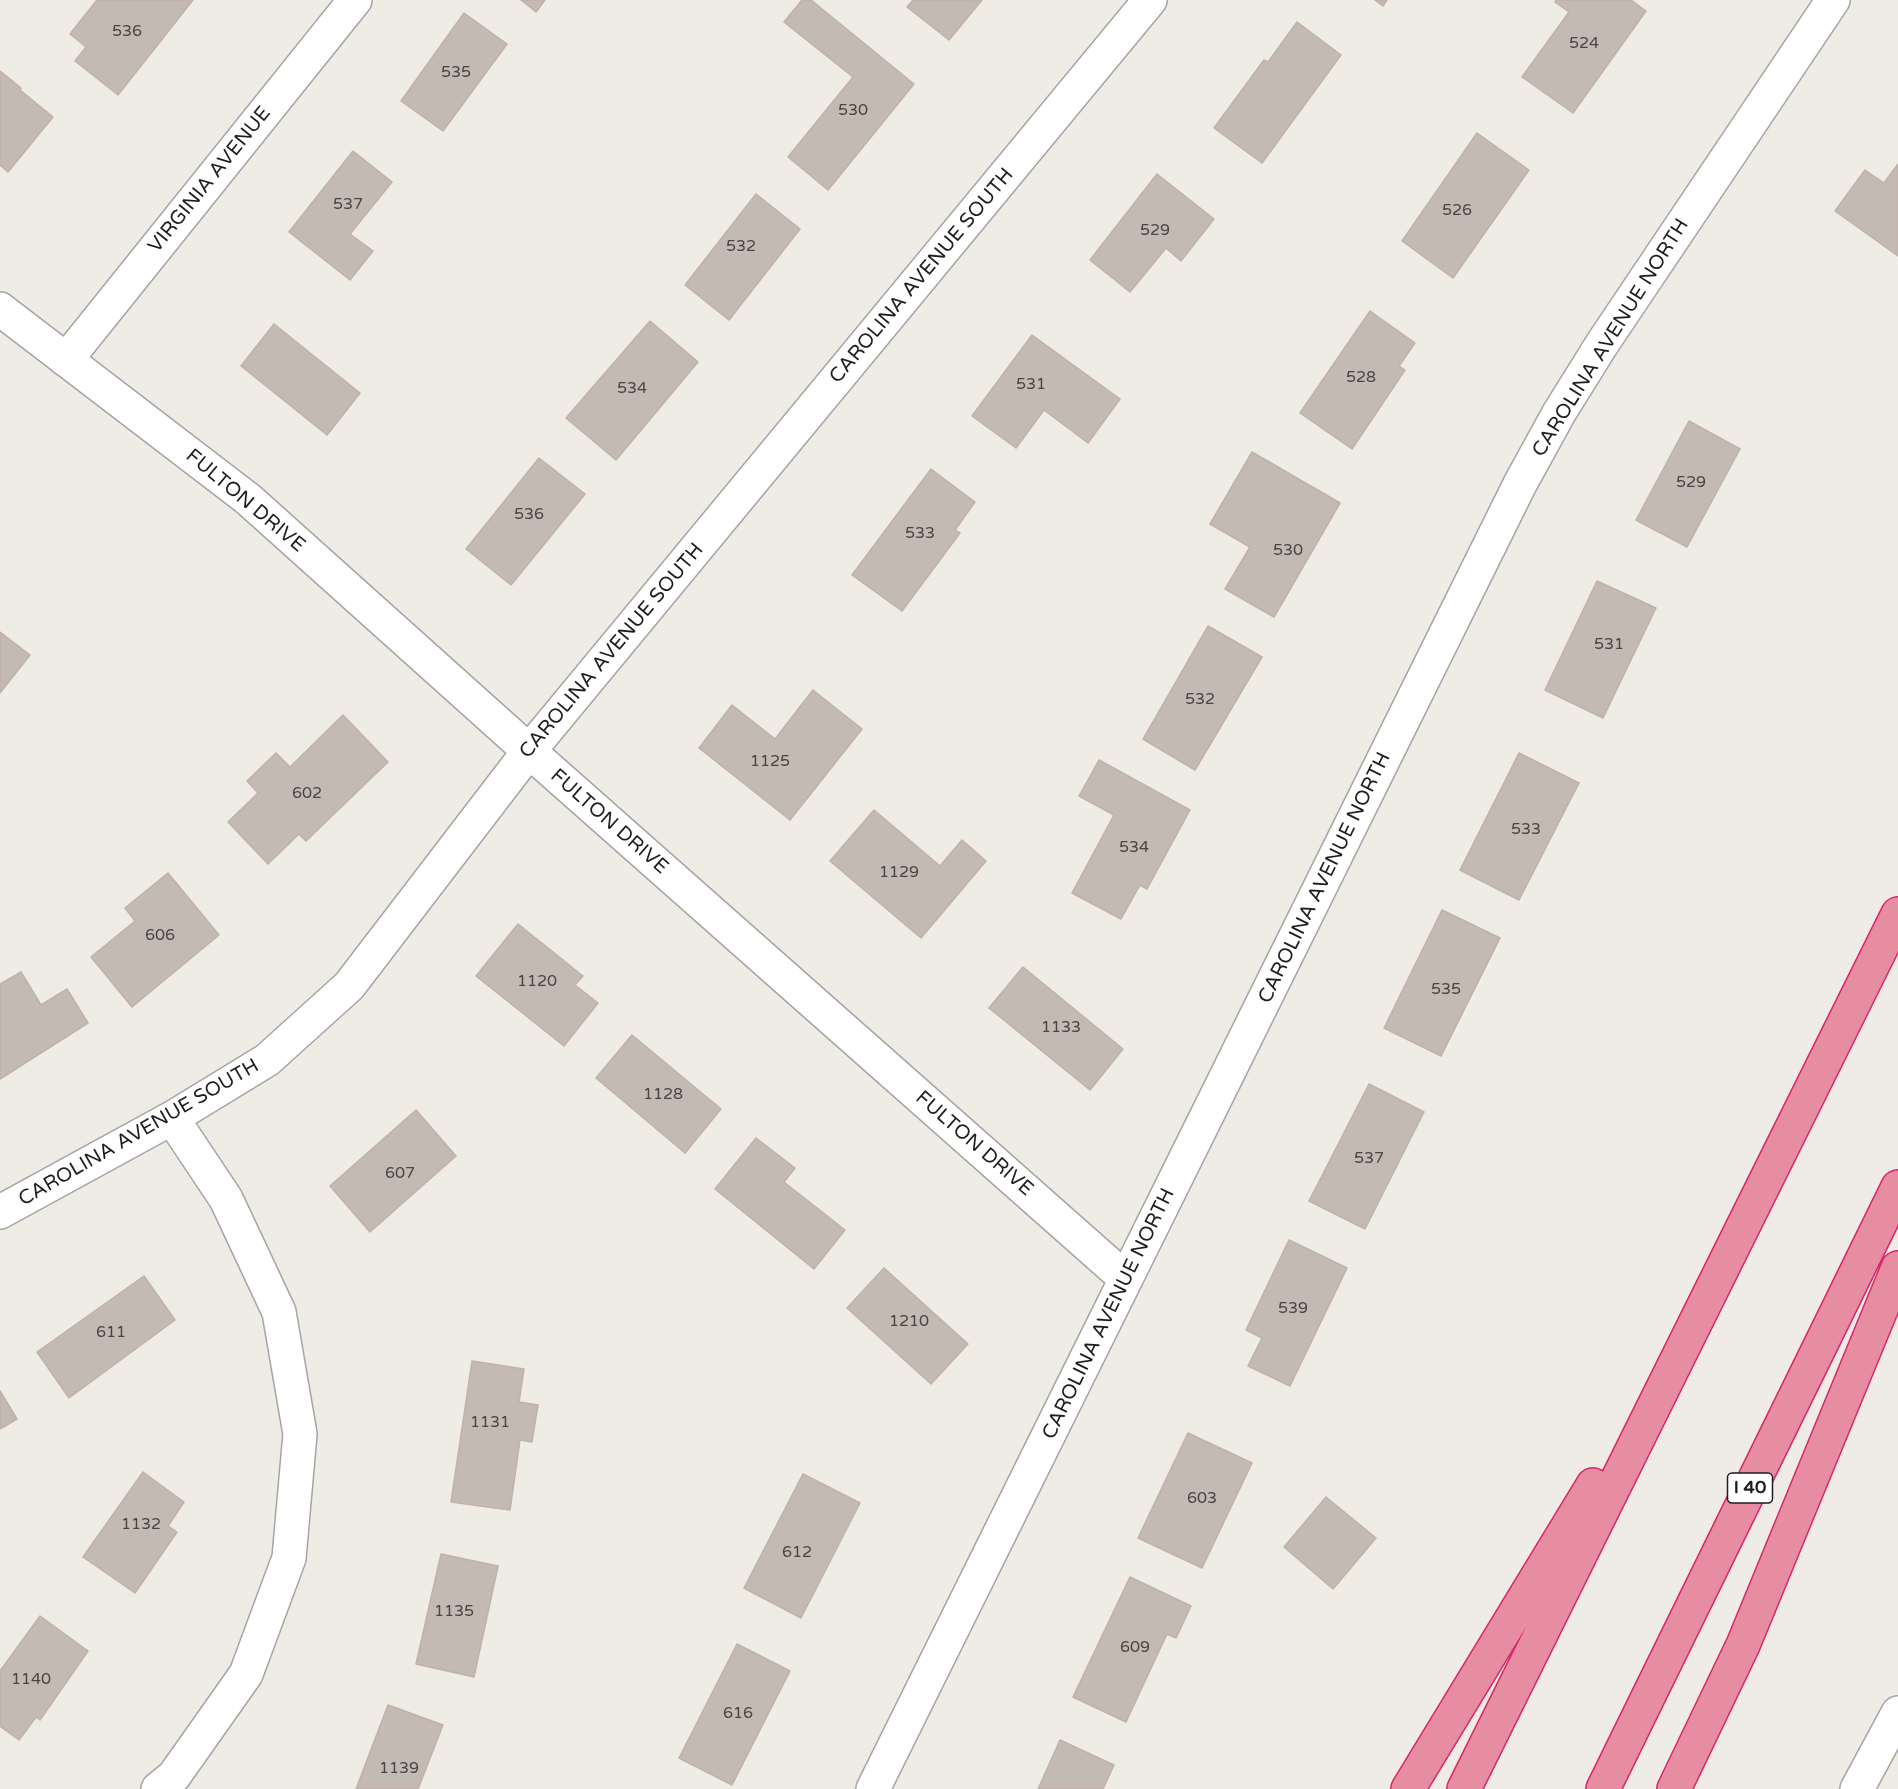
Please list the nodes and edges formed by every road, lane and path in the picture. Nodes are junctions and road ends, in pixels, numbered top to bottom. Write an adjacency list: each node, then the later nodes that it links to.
1 (355, 0): 5 (street, VIRGINIA AVENUE)
2 (1150, 0): 6 (street, CAROLINA AVENUE SOUTH)
3 (1833, 0): 12 (street, CAROLINA AVENUE NORTH)
4 (0, 309): 5 (street, FULTON DRIVE)
5 (66, 360): 6 (street, FULTON DRIVE)
6 (529, 751): 8 (street, CAROLINA AVENUE SOUTH); 12 (street, FULTON DRIVE)
7 (1898, 914): 13 (highway)
8 (172, 1118): 10 (street, CAROLINA AVENUE SOUTH); 15 (street)
9 (1898, 1187): 19 (highway, I 40)
10 (0, 1212)
11 (1898, 1268): 20 (highway)
12 (1126, 1279): 16 (street, CAROLINA AVENUE NORTH)
13 (1710, 1293): 17 (highway); 18 (highway)
14 (1898, 1713): 21 (street)
15 (158, 1789)
16 (873, 1789)
17 (1408, 1789)
18 (1464, 1789)
19 (1603, 1789)
20 (1674, 1789)
21 (1857, 1789)

